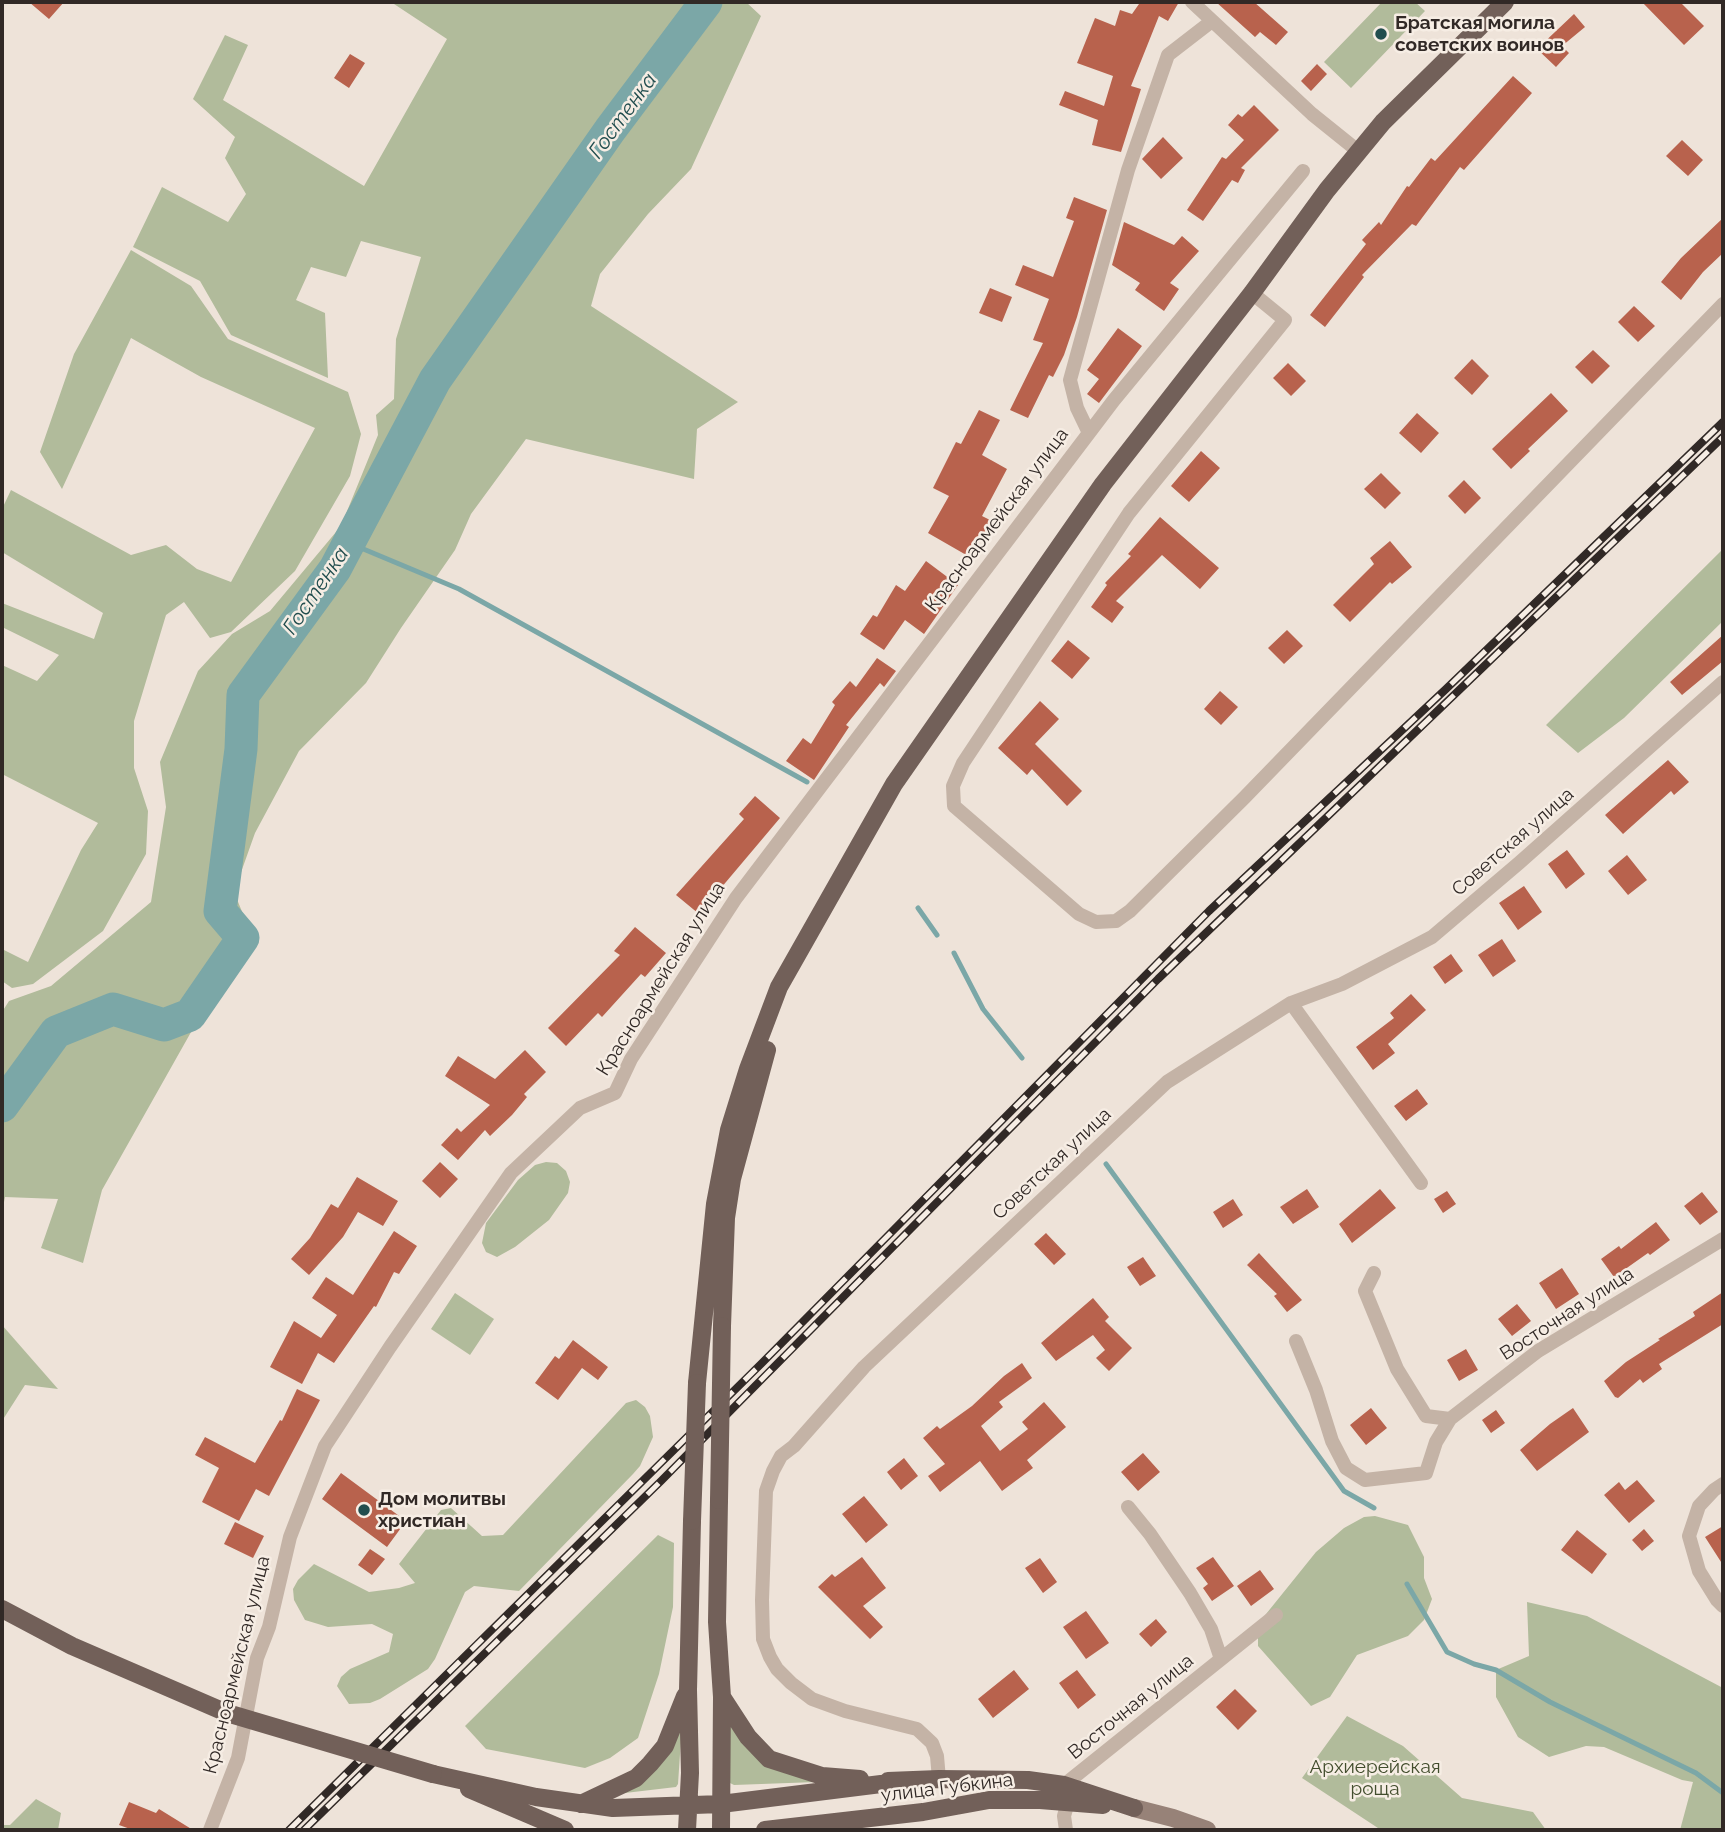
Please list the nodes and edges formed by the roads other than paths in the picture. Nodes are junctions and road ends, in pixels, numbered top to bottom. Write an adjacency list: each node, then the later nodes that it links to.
1 (1192, 2): 3 (street)
2 (1505, 2): 4 (main road)
3 (1212, 21): 4 (street); 8 (street, Красноармейская улица)
4 (1358, 151): 6 (main road)
5 (1303, 171): 8 (street, Красноармейская улица)
6 (1252, 293): 7 (street); 10 (main road)
7 (1723, 304)
8 (1089, 433): 33 (street, Красноармейская улица)
9 (1723, 682): 11 (street, Советская улица)
10 (825, 904): 23 (main road, bridge); 24 (main road, bridge)
11 (1291, 1003): 12 (street); 26 (street, Советская улица)
12 (1421, 1183)
13 (1723, 1239): 16 (street, Восточная улица)
14 (1374, 1273): 16 (street)
15 (1296, 1341): 16 (street, Восточная улица)
16 (1450, 1419)
17 (1718, 1487): 19 (street)
18 (1128, 1507): 22 (street, Восточная улица)
19 (1723, 1606)
20 (2, 1609): 25 (main road, bridge)
21 (1276, 1615): 22 (street, Восточная улица)
22 (1222, 1659): 28 (street, Восточная улица)
23 (688, 1690): 29 (main road); 31 (main road)
24 (722, 1697): 27 (main road); 30 (main road)
25 (433, 1774): 29 (main road, улица Губкина); 34 (main road)
26 (939, 1779): 27 (main road, улица Губкина); 28 (main road, улица Губкина)
27 (897, 1782): 30 (main road, улица Губкина)
28 (1066, 1793): 32 (main road, улица Губкина); 39 (street); 40 (main road, улица Губкина)
29 (581, 1804): 31 (main road, улица Губкина)
30 (721, 1804): 31 (main road, улица Губкина); 36 (main road)
31 (689, 1805): 35 (main road)
32 (923, 1812): 37 (main road, улица Губкина); 38 (main road)
33 (210, 1830)
34 (565, 1830)
35 (687, 1830)
36 (721, 1830)
37 (765, 1830)
38 (884, 1830)
39 (1066, 1830)
40 (1207, 1830)

